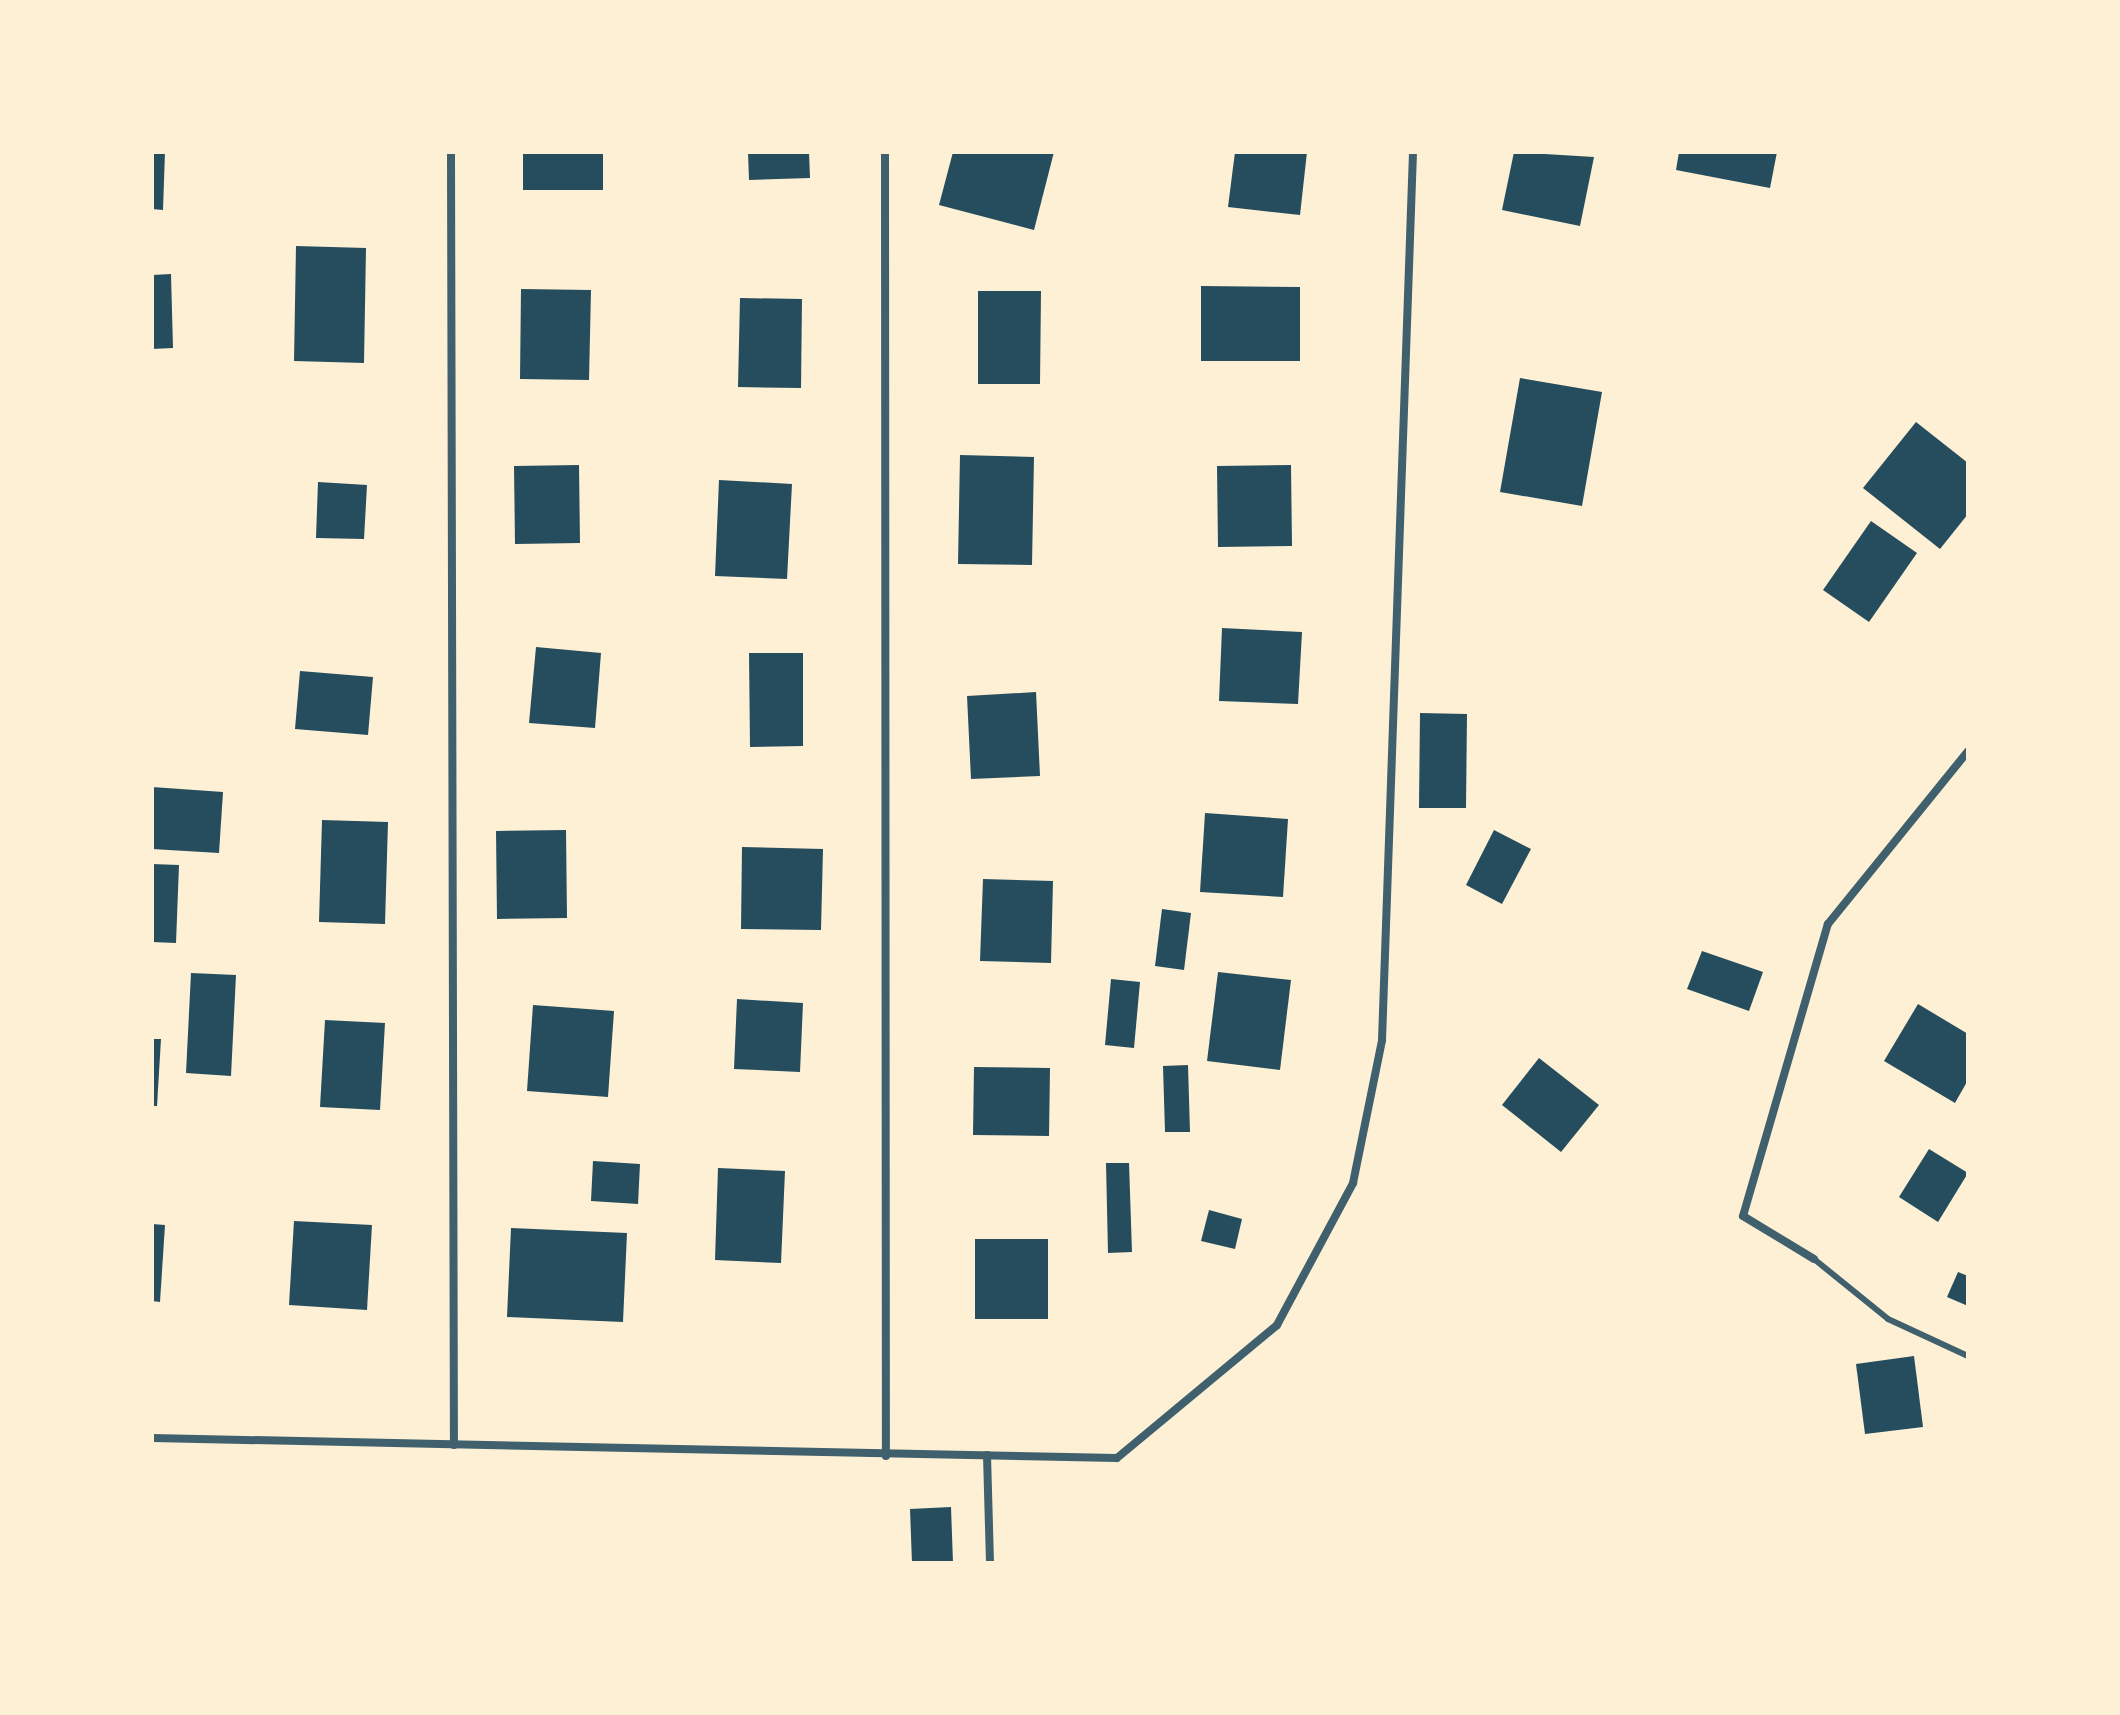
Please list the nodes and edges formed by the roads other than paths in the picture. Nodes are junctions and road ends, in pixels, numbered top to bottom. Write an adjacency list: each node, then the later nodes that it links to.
1 (451, 152): 8 (street)
2 (885, 152): 10 (street)
3 (1413, 152): 9 (street)
4 (1968, 751): 5 (street)
5 (1814, 1259): 6 (lane)
6 (1968, 1356)
7 (152, 1438): 8 (street)
8 (454, 1445): 10 (street)
9 (987, 1455): 10 (street); 11 (street)
10 (886, 1456)
11 (990, 1563)

